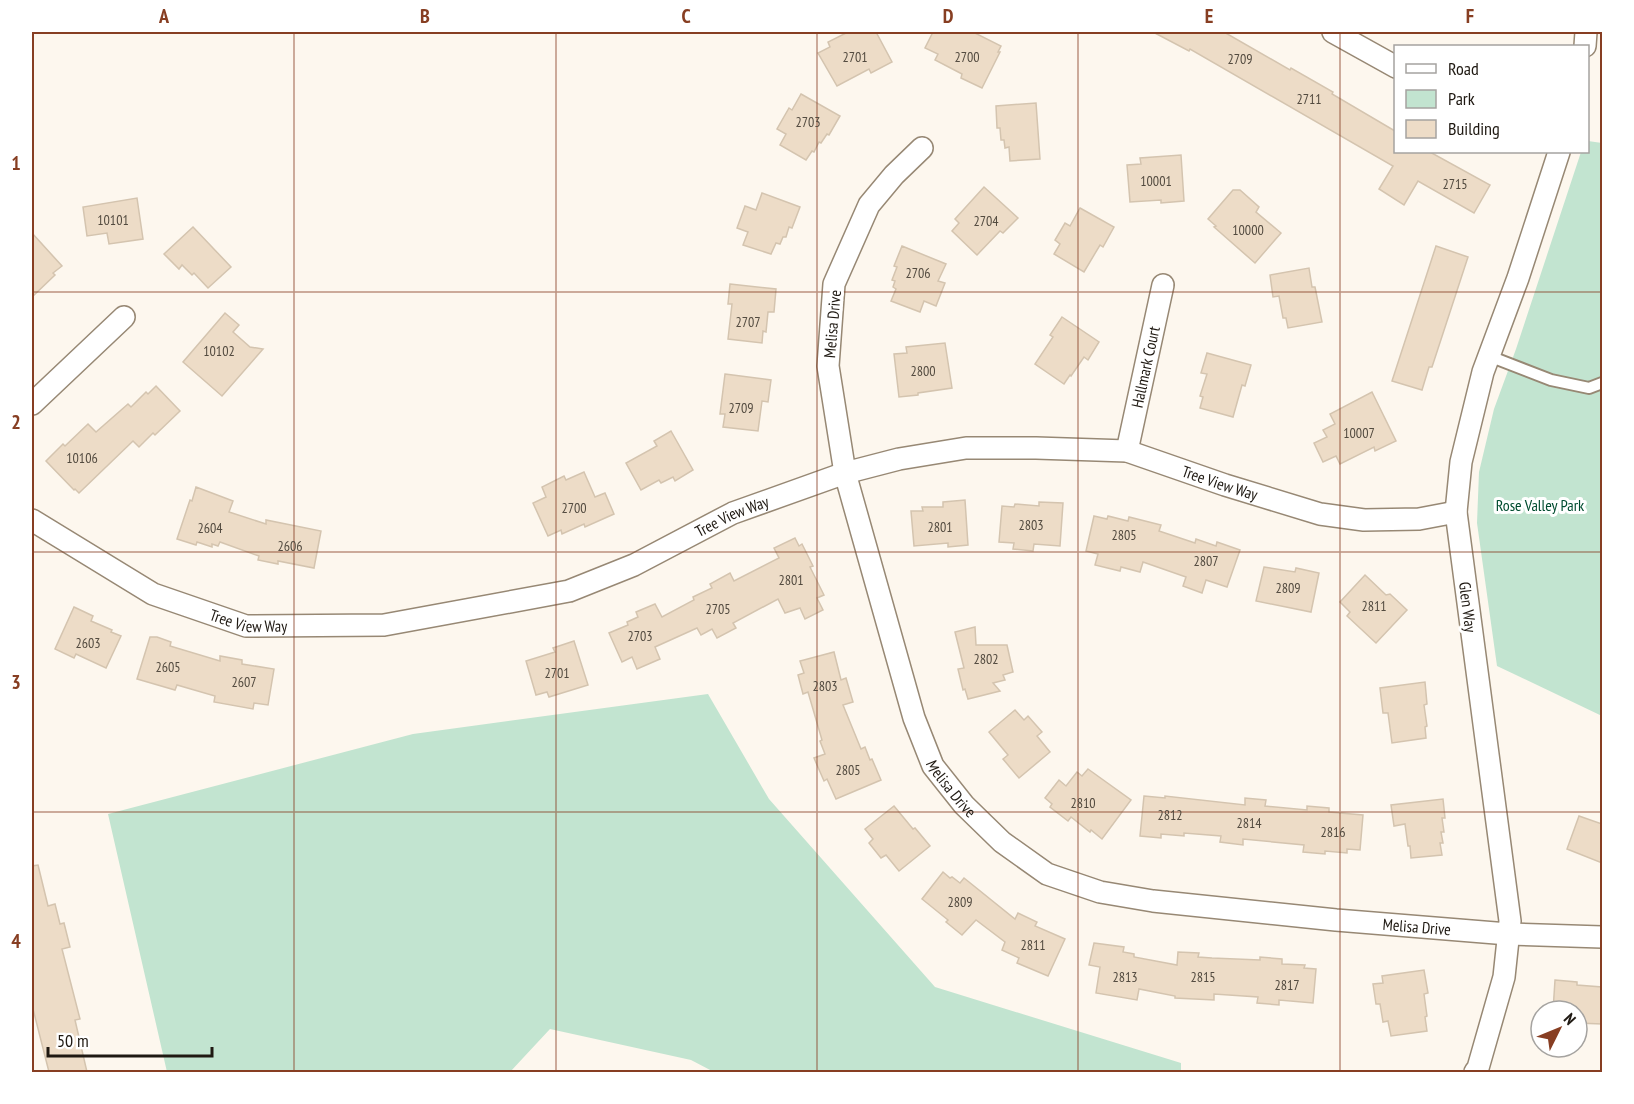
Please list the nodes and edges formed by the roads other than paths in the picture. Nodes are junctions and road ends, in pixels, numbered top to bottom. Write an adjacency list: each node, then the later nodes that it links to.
1 (1333, 32): 2 (street)
2 (1394, 67)
3 (922, 148): 11 (street, Melisa Drive)
4 (1559, 153): 7 (street, Glen Way)
5 (1163, 285): 10 (street, Hallmark Court)
6 (123, 317): 9 (street)
7 (1489, 356): 8 (lane); 12 (street, Glen Way)
8 (1602, 383)
9 (32, 404)
10 (1127, 451): 11 (street, Tree View Way); 12 (street, Tree View Way)
11 (845, 473): 13 (street, Tree View Way); 14 (street, Melisa Drive)
12 (1456, 512): 14 (street, Glen Way)
13 (32, 520)
14 (1508, 934): 15 (street, Melisa Drive); 16 (street, Glen Way)
15 (1602, 937)
16 (1475, 1072)

